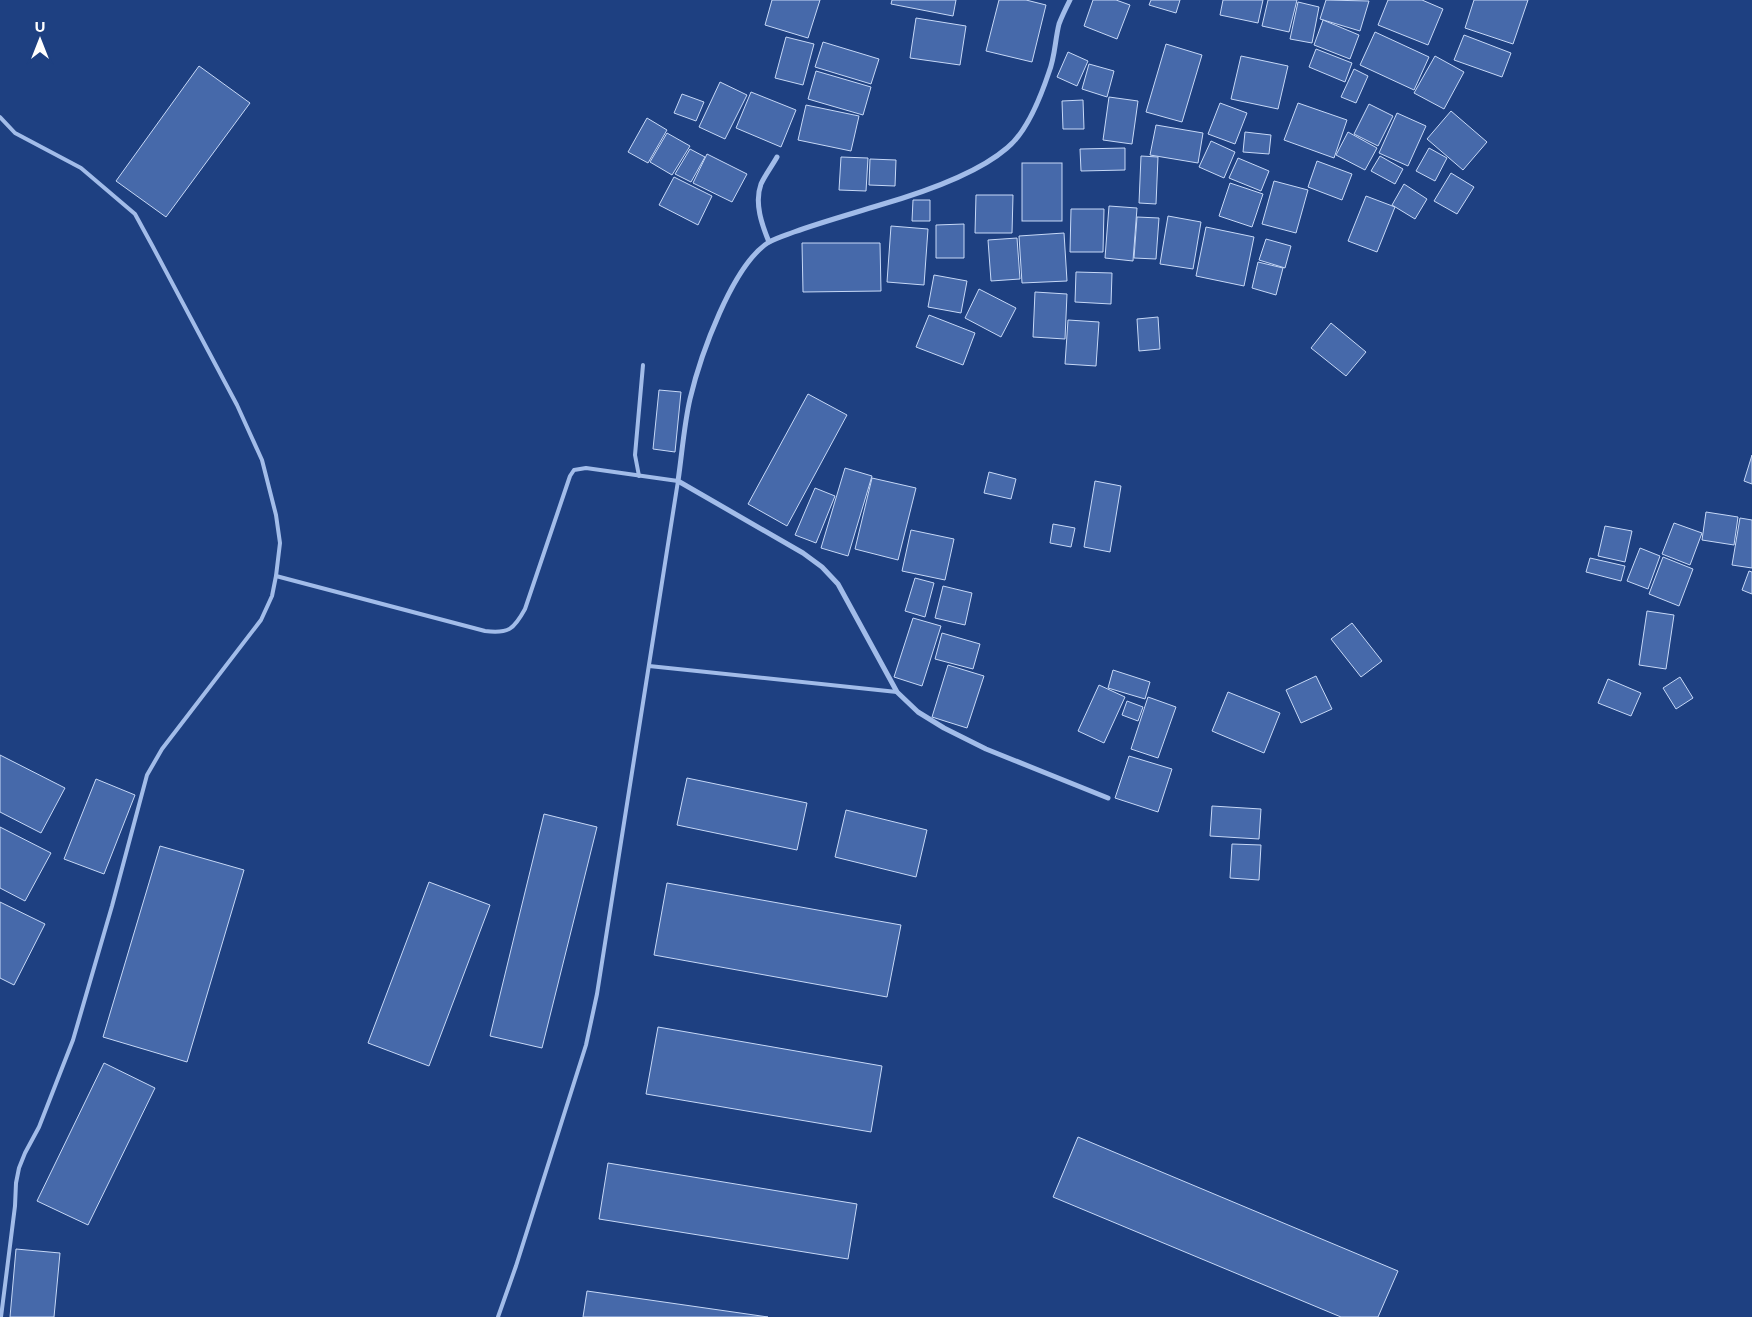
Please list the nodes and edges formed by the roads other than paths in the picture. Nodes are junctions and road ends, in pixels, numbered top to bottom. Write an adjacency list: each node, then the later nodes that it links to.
1 (1070, 0): 4 (street)
2 (0, 117): 8 (lane)
3 (777, 157): 4 (street)
4 (769, 242): 7 (street)
5 (643, 365): 6 (lane)
6 (639, 476): 7 (lane); 8 (lane)
7 (678, 481): 9 (lane); 10 (street)
8 (276, 576): 12 (lane)
9 (649, 666): 10 (lane); 13 (lane)
10 (897, 692): 11 (street)
11 (1108, 798)
12 (1, 1317)
13 (498, 1317)

